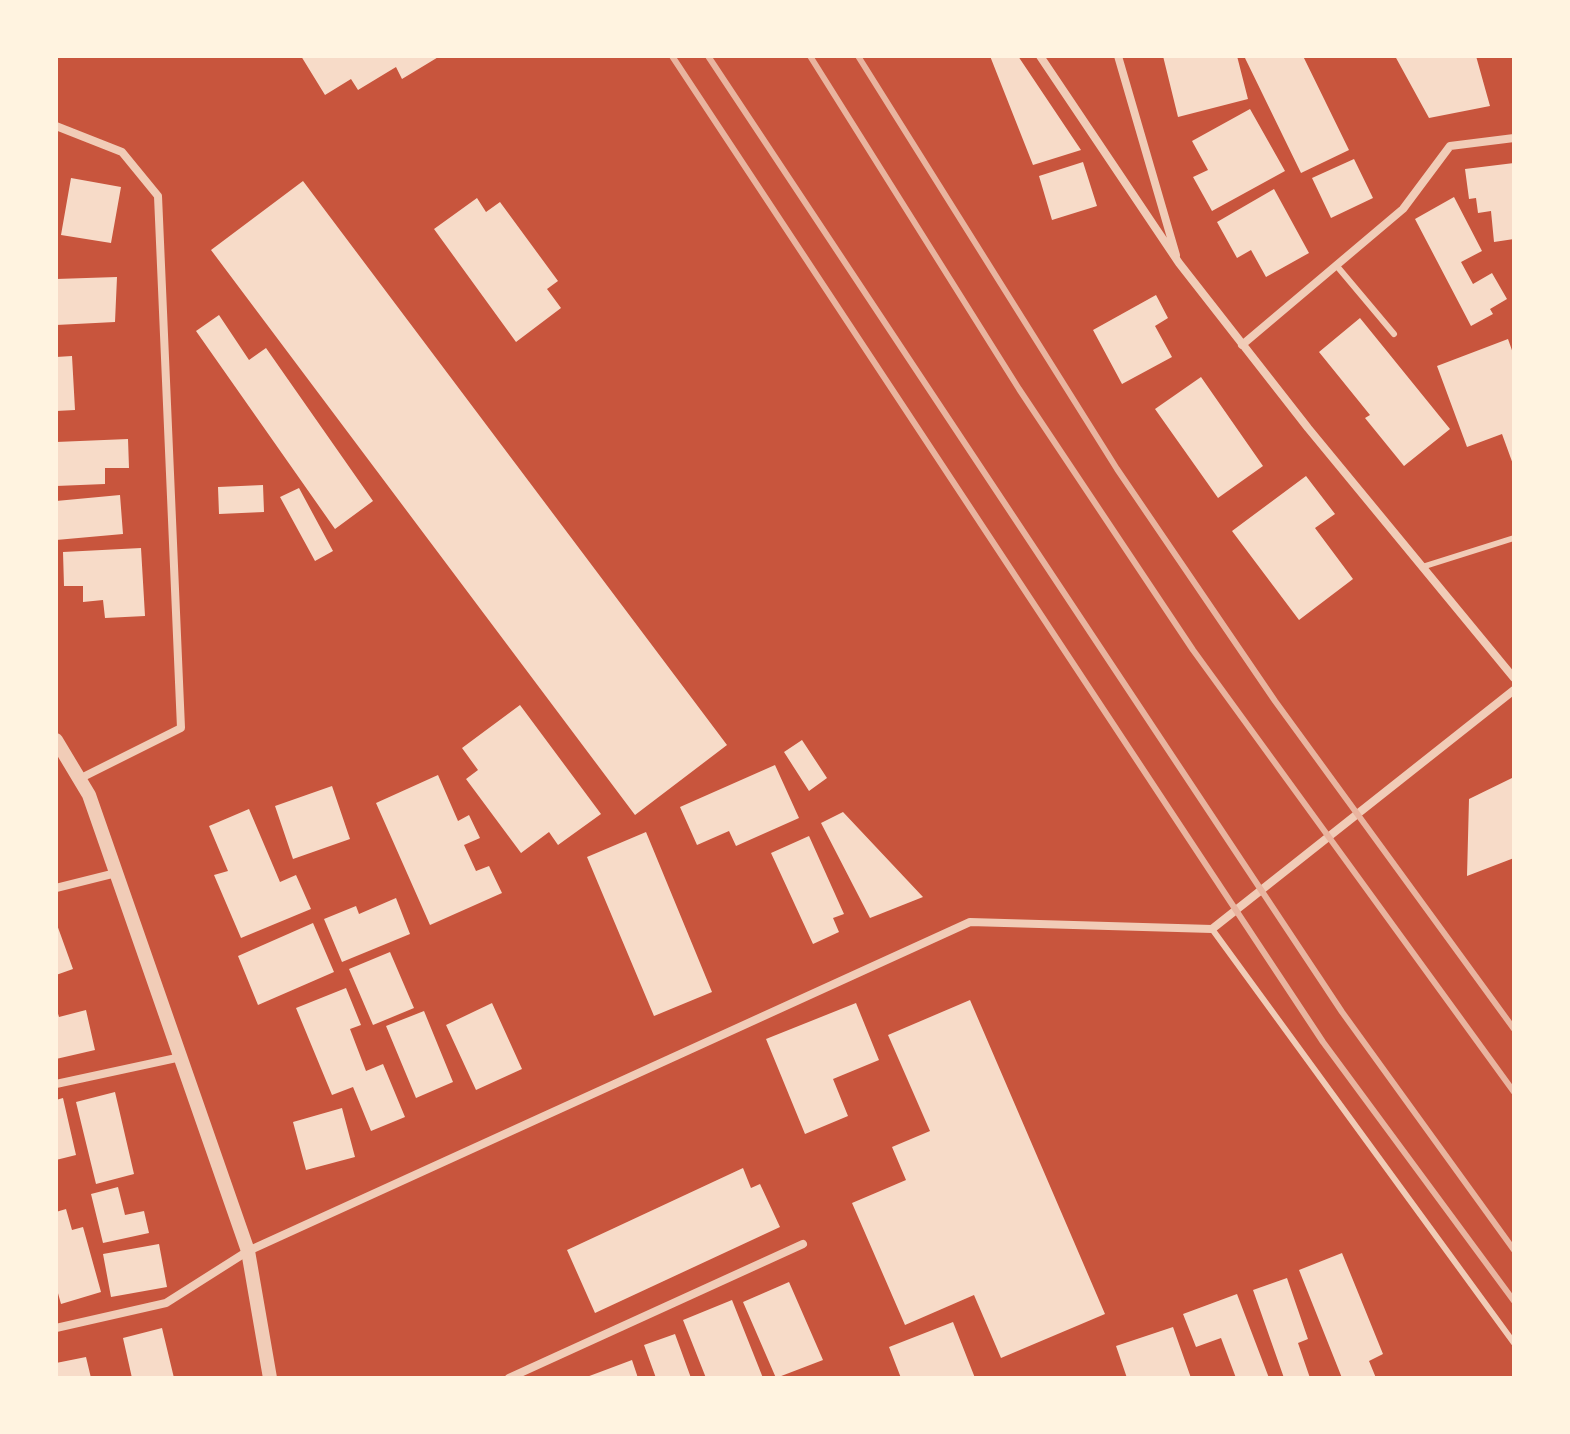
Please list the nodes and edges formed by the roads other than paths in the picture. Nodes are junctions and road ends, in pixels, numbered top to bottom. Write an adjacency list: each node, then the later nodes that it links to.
1 (1040, 56): 5 (street)
2 (1118, 56): 5 (street)
3 (56, 126): 14 (street)
4 (1514, 138): 6 (street)
5 (1179, 263): 8 (street)
6 (1336, 265): 7 (lane); 8 (street)
7 (1394, 334)
8 (1242, 345): 10 (street)
9 (1514, 538): 10 (lane)
10 (1422, 567): 11 (street)
11 (1514, 678)
12 (1514, 690): 17 (street)
13 (56, 740): 14 (street)
14 (79, 779): 15 (street)
15 (116, 873): 16 (street); 18 (street)
16 (56, 888)
17 (1212, 929): 21 (street); 23 (lane)
18 (181, 1057): 19 (street); 21 (street)
19 (56, 1084)
20 (803, 1244): 25 (street)
21 (248, 1251): 22 (street); 24 (street)
22 (56, 1328)
23 (1514, 1343)
24 (270, 1378)
25 (509, 1378)

